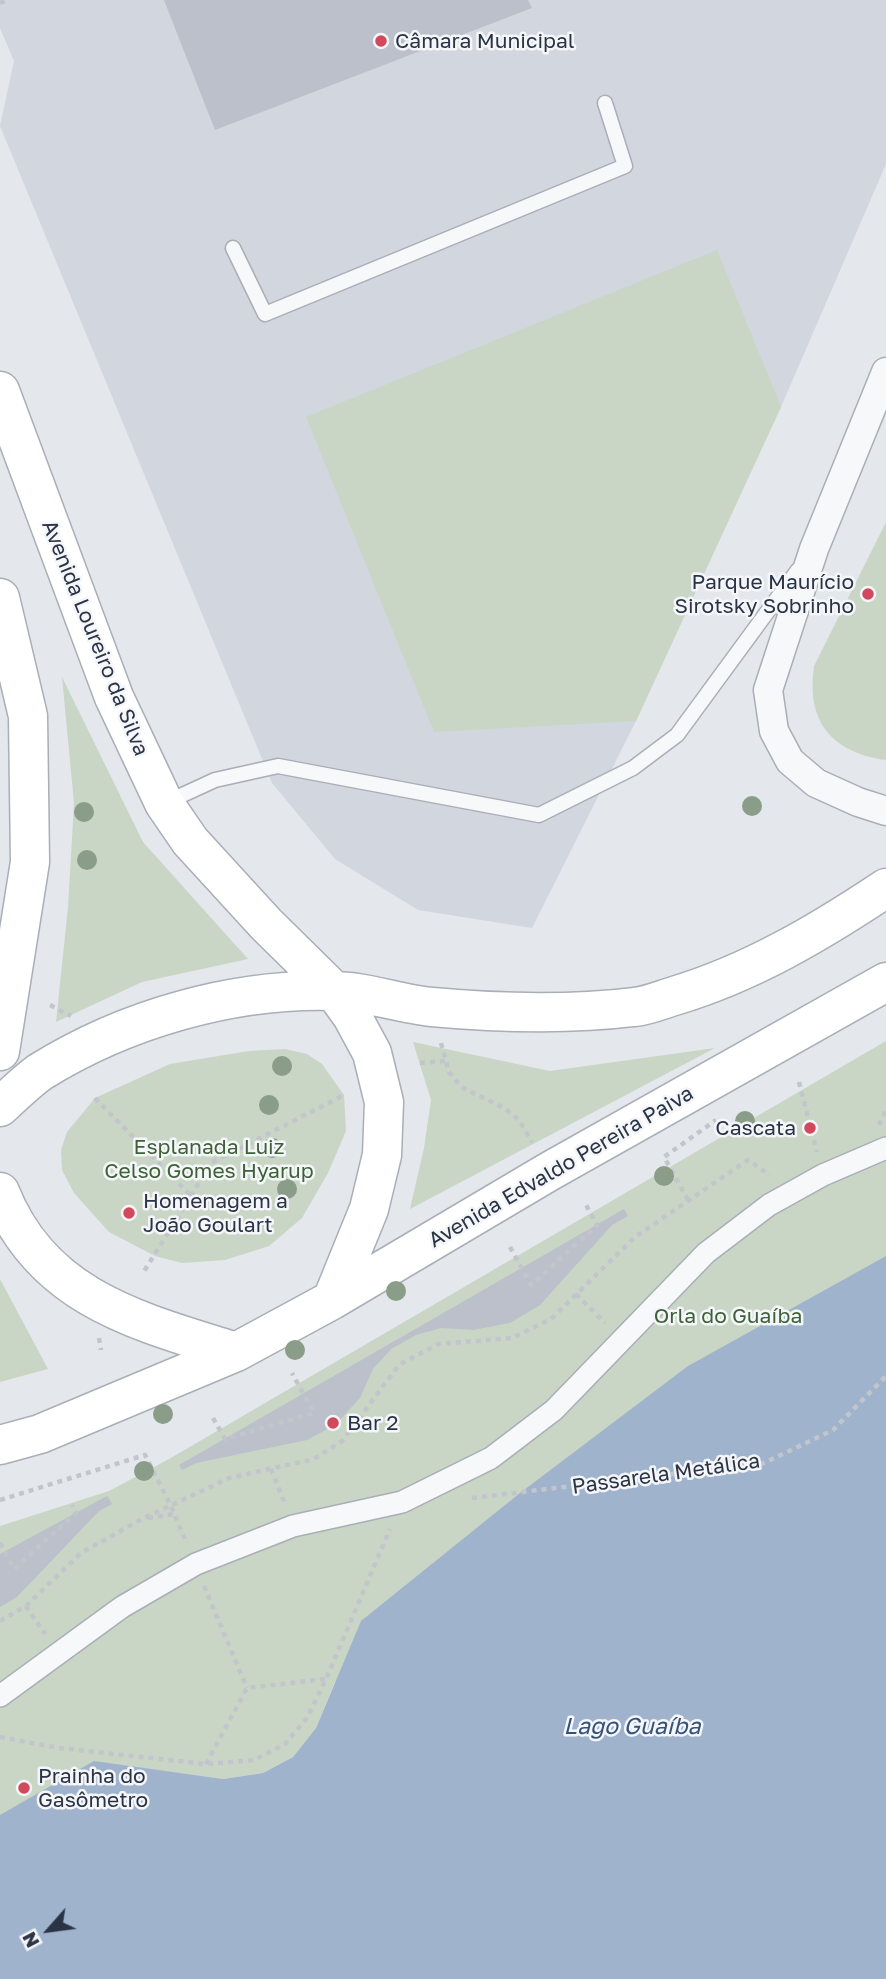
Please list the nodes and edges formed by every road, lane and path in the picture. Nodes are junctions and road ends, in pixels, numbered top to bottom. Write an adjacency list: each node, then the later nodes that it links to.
1 (7, 0): 2 (path)
2 (0, 3)
3 (605, 103): 4 (lane)
4 (233, 248)
5 (886, 372): 7 (street)
6 (0, 391): 9 (main road, Avenida Loureiro da Silva)
7 (814, 549): 9 (lane); 10 (street)
8 (0, 598): 17 (main road)
9 (164, 803): 13 (main road, Avenida Loureiro da Silva)
10 (886, 811)
11 (886, 888): 15 (main road)
12 (886, 982): 27 (main road, Avenida Edvaldo Pereira Paiva)
13 (334, 990): 15 (main road); 23 (main road); 36 (main road, Avenida Loureiro da Silva)
14 (50, 1004): 16 (path)
15 (431, 1007): 18 (path)
16 (76, 1018)
17 (0, 1051)
18 (445, 1061): 19 (path); 27 (path)
19 (420, 1063)
20 (799, 1082): 26 (path)
21 (344, 1095): 30 (path)
22 (95, 1098): 30 (path)
23 (0, 1107)
24 (886, 1148): 37 (street)
25 (664, 1157): 31 (path)
26 (818, 1157)
27 (550, 1171): 36 (main road, Avenida Edvaldo Pereira Paiva)
28 (771, 1176): 31 (path)
29 (0, 1192): 38 (main road)
30 (191, 1196): 34 (path)
31 (688, 1200): 35 (path)
32 (585, 1203): 33 (path)
33 (510, 1247)
34 (144, 1273)
35 (576, 1294): 37 (path); 43 (path)
36 (332, 1300): 38 (main road, Avenida Edvaldo Pereira Paiva)
37 (622, 1340): 50 (street)
38 (236, 1352): 42 (main road, Avenida Edvaldo Pereira Paiva)
39 (292, 1373): 41 (path)
40 (886, 1376): 45 (path, Passarela Metálica)
41 (213, 1418)
42 (0, 1445)
43 (271, 1469): 47 (path); 50 (path)
44 (0, 1500): 47 (path)
45 (460, 1500)
46 (72, 1504): 52 (path)
47 (170, 1504): 48 (path); 49 (path)
48 (175, 1514): 49 (path); 53 (path)
49 (142, 1519): 54 (path)
50 (293, 1526): 53 (street)
51 (385, 1540): 57 (path)
52 (0, 1543)
53 (196, 1564): 56 (street); 58 (path)
54 (26, 1606): 55 (path); 56 (path)
55 (0, 1620)
56 (59, 1653): 59 (street)
57 (326, 1679): 58 (path); 61 (path)
58 (247, 1688): 61 (path)
59 (0, 1696)
60 (0, 1737): 61 (path)
61 (206, 1764)

